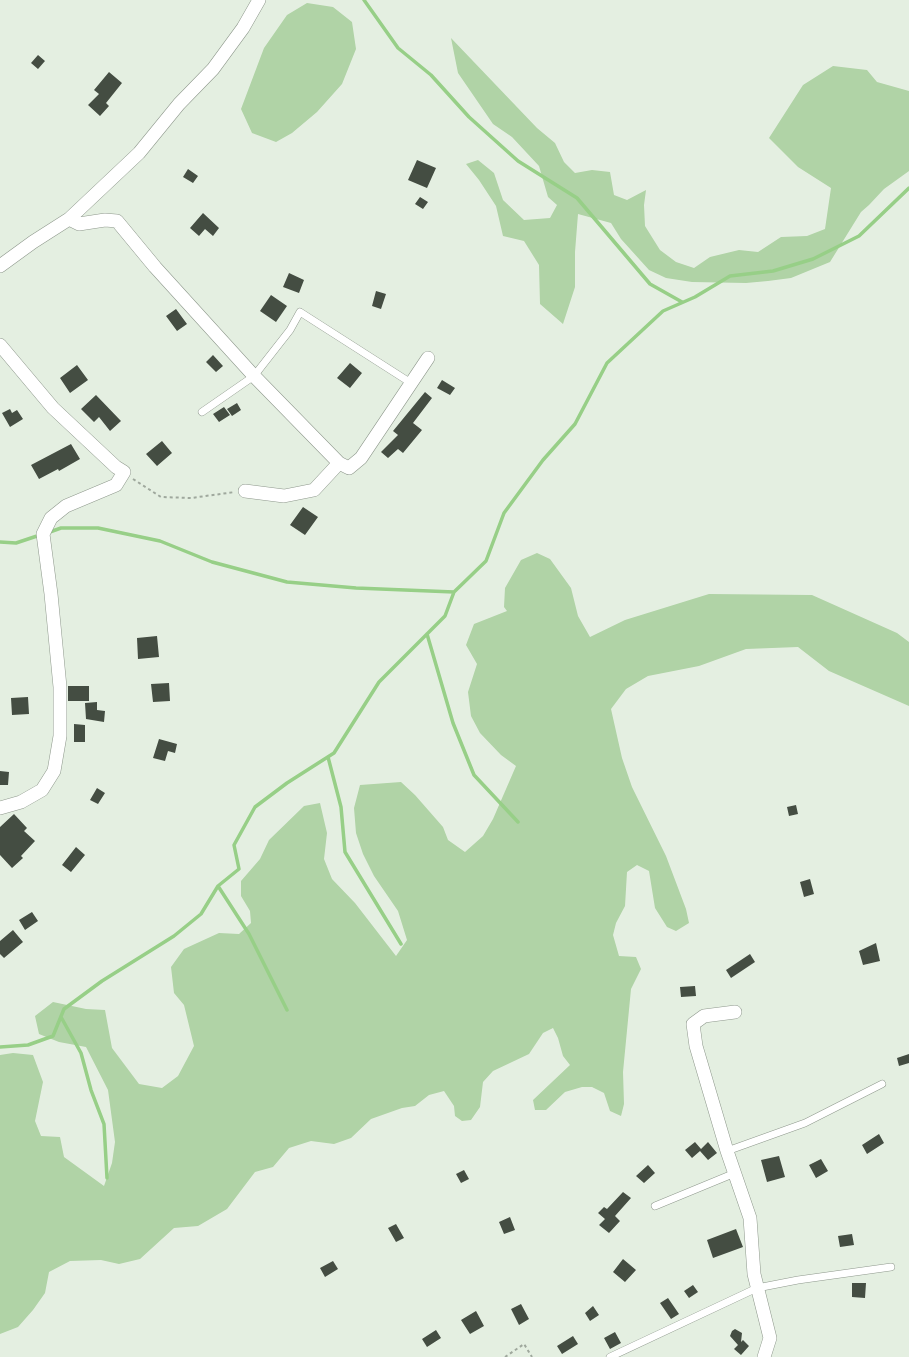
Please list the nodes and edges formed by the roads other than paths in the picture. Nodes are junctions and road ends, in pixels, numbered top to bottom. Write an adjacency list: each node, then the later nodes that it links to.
1 (259, 0): 2 (street)
2 (69, 219): 3 (street); 6 (street)
3 (0, 266)
4 (0, 345): 11 (street)
5 (428, 358): 7 (street)
6 (254, 376): 7 (lane); 8 (lane); 9 (street)
7 (411, 382): 9 (street)
8 (202, 412)
9 (339, 463): 10 (street)
10 (245, 491)
11 (0, 808)
12 (735, 1012): 14 (street)
13 (882, 1084): 14 (lane)
14 (727, 1151): 15 (street)
15 (735, 1173): 16 (lane); 18 (street)
16 (655, 1206)
17 (890, 1267): 18 (lane)
18 (757, 1288): 19 (lane); 20 (street)
19 (610, 1357)
20 (764, 1357)

